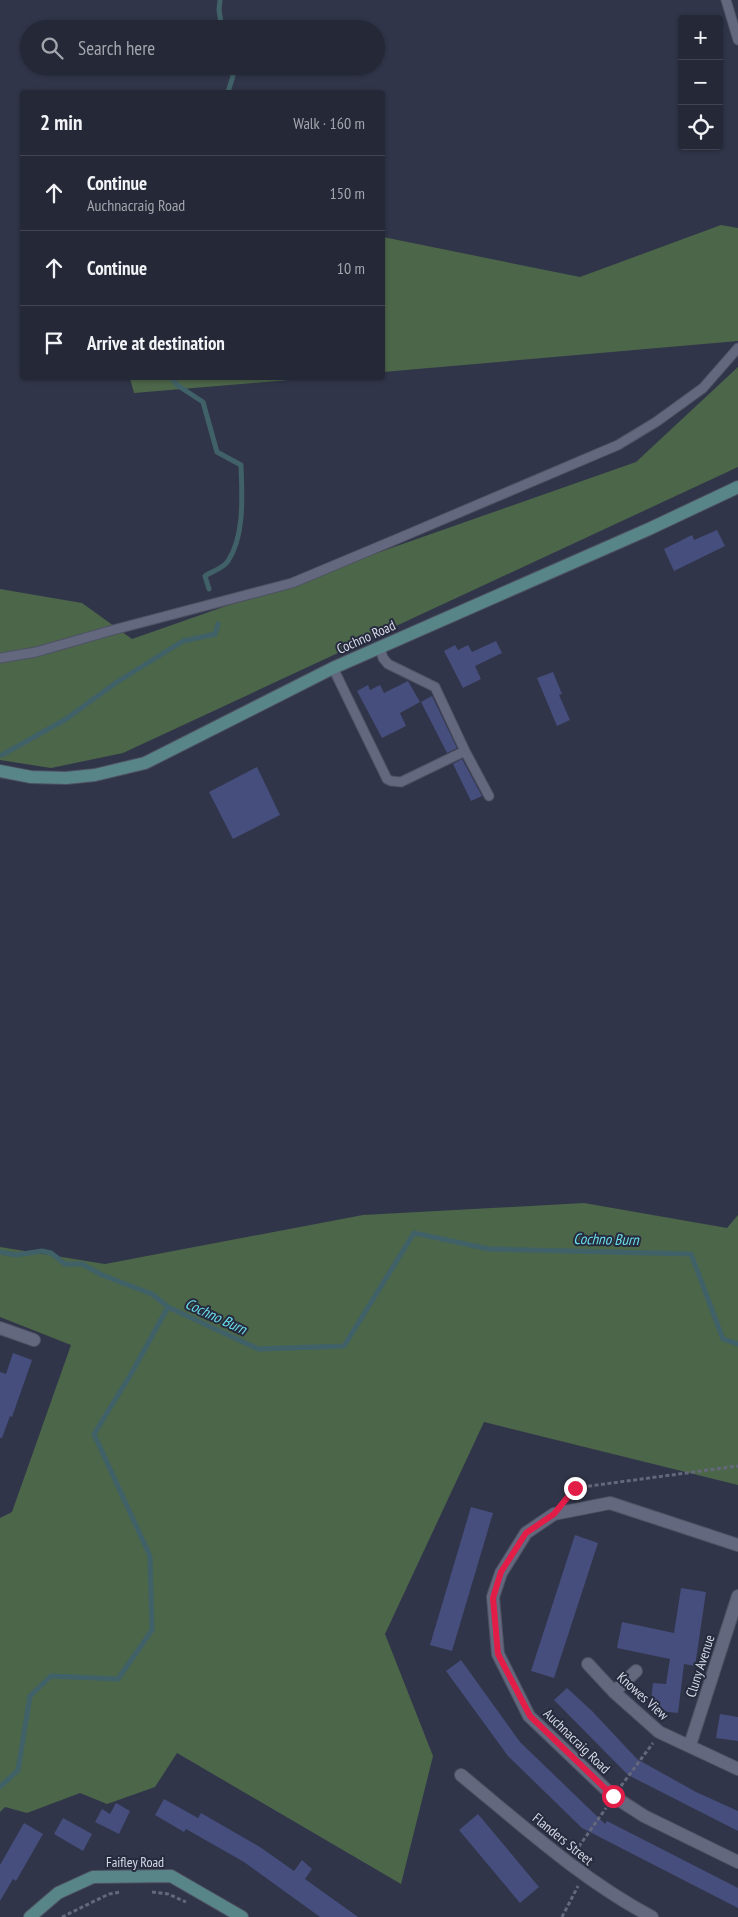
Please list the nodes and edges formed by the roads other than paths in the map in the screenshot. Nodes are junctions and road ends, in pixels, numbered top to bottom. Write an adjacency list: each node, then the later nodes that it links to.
1 (726, 0): 2 (lane)
2 (738, 40)
3 (738, 348): 6 (lane)
4 (738, 487): 5 (street, Cochno Road)
5 (380, 648): 7 (street, Cochno Road); 8 (lane)
6 (0, 658)
7 (333, 668): 8 (lane); 9 (street, Cochno Road)
8 (465, 751): 10 (lane)
9 (0, 771)
10 (489, 796)
11 (0, 1328): 12 (street)
12 (34, 1340)
13 (738, 1545): 21 (street, Auchnacraig Road)
14 (738, 1596): 18 (street, Cluny Avenue)
15 (588, 1664): 17 (street, Knowes View)
16 (636, 1671): 17 (street)
17 (614, 1692): 18 (street, Knowes View)
18 (690, 1745): 19 (street, Knowes View)
19 (738, 1769)
20 (461, 1775): 24 (street, Flanders Street)
21 (738, 1862)
22 (30, 1917): 23 (street, Faifley Road)
23 (242, 1917)
24 (652, 1917)

